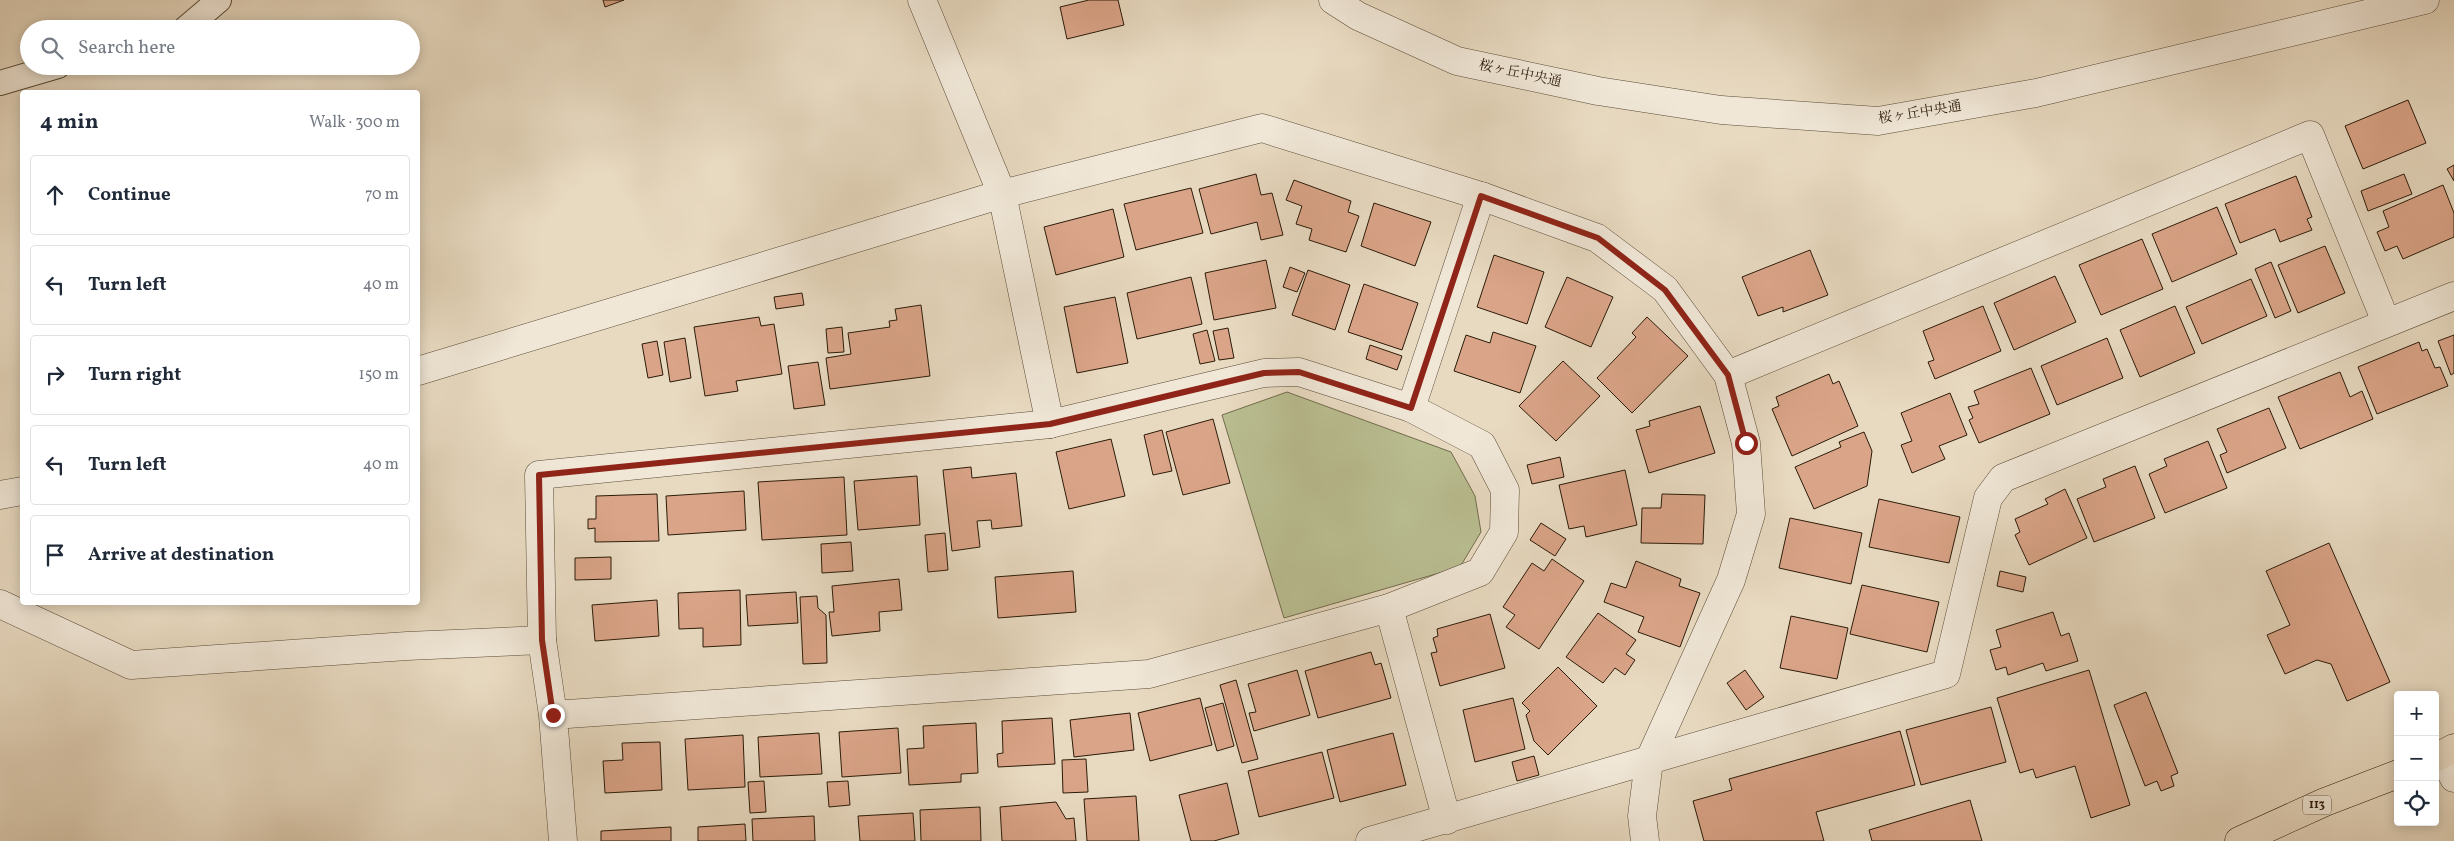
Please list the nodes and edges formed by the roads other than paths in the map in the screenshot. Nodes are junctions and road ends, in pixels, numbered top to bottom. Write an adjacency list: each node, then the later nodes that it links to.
1 (219, 0): 5 (lane)
2 (922, 0): 8 (street)
3 (1333, 0): 4 (street, 桜ヶ丘中央通)
4 (2425, 0)
5 (196, 20)
6 (27, 75): 7 (lane)
7 (0, 83)
8 (1002, 194): 9 (street); 12 (street); 15 (street)
9 (1481, 196): 13 (street); 14 (street)
10 (2454, 296): 11 (street)
11 (2386, 322): 13 (street); 22 (street)
12 (420, 370)
13 (1728, 375): 22 (street)
14 (1411, 408): 15 (street); 19 (street)
15 (1050, 424): 20 (street)
16 (20, 491): 17 (street)
17 (0, 495)
18 (0, 604): 20 (street)
19 (1389, 608): 21 (street); 24 (street)
20 (542, 640): 21 (street)
21 (553, 715): 25 (street)
22 (1649, 761): 24 (street); 27 (street)
23 (2394, 776): 28 (main road, 113)
24 (1447, 820): 26 (street)
25 (563, 841)
26 (1370, 841)
27 (1645, 841)
28 (2239, 841)

